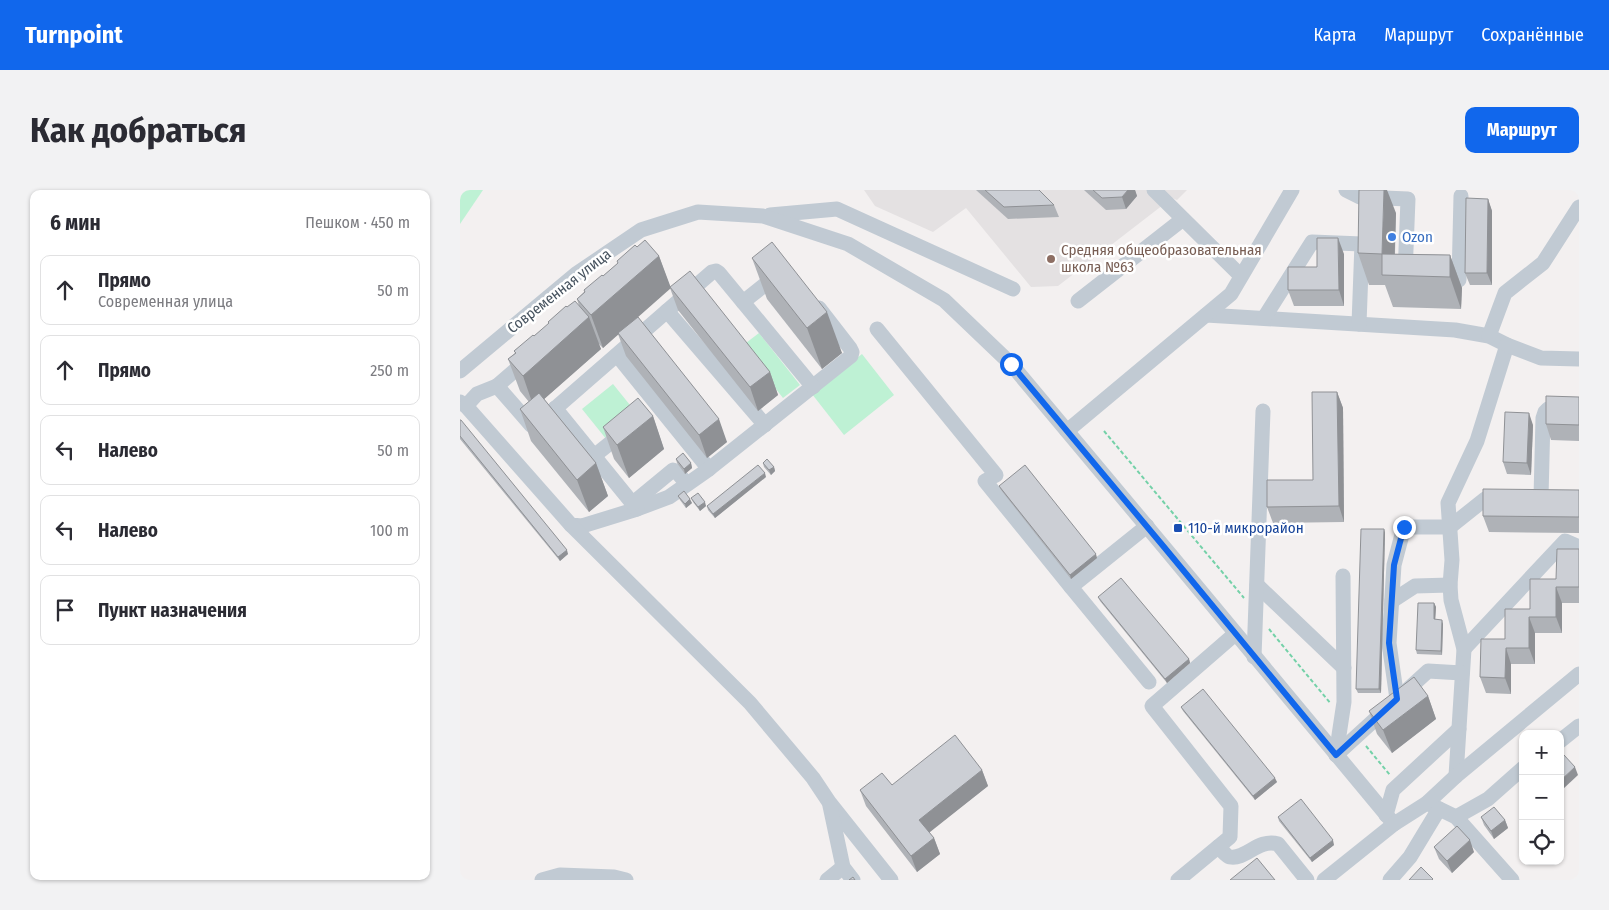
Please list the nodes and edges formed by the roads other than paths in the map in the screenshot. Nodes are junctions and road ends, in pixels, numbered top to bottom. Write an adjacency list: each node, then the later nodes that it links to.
1 (1154, 190): 8 (street)
2 (1292, 190): 11 (street)
3 (1346, 190): 5 (street)
4 (1461, 196): 5 (street)
5 (1364, 197): 9 (street)
6 (1579, 207): 21 (street)
7 (763, 216): 12 (street); 26 (street, Современная улица); 35 (street, Современная улица)
8 (1183, 219): 11 (street); 14 (street)
9 (1362, 244): 18 (street); 19 (street)
10 (791, 270): 15 (street)
11 (1241, 276): 17 (street)
12 (1013, 289)
13 (808, 294): 28 (street)
14 (1078, 300)
15 (743, 302): 16 (street); 28 (street)
16 (667, 311): 24 (street); 34 (street)
17 (1206, 315): 18 (street); 35 (street)
18 (1264, 318): 19 (street)
19 (1359, 324): 21 (street)
20 (877, 330): 50 (street)
21 (1489, 336): 22 (street)
22 (1507, 345): 25 (street); 45 (street)
23 (542, 348): 27 (street)
24 (617, 354): 30 (street); 32 (street)
25 (1579, 359)
26 (460, 371)
27 (497, 386): 29 (street); 32 (street)
28 (813, 387): 34 (street)
29 (463, 404): 43 (street)
30 (658, 405): 36 (street); 37 (street)
31 (1579, 405): 41 (street)
32 (556, 408): 36 (street)
33 (1263, 411): 39 (street)
34 (765, 425): 37 (street)
35 (1067, 431): 44 (street, Современная улица)
36 (594, 456): 42 (street)
37 (709, 469): 42 (street)
38 (1278, 482): 39 (street)
39 (1260, 483): 48 (street)
40 (1559, 496): 41 (street)
41 (1541, 497): 45 (street)
42 (635, 506): 43 (street)
43 (571, 525): 66 (street)
44 (1147, 526): 50 (street); 52 (street, Современная улица)
45 (1450, 527): 49 (street); 51 (street)
46 (1579, 547): 53 (street)
47 (1343, 576): 55 (street)
48 (1257, 585): 54 (street); 55 (street)
49 (1450, 585): 51 (street); 53 (street)
50 (1071, 587): 58 (street)
51 (1392, 601): 59 (street)
52 (1235, 634): 54 (street, Современная улица); 70 (street)
53 (1464, 649): 56 (street)
54 (1254, 657): 63 (street, Современная улица)
55 (1344, 668): 63 (street)
56 (1462, 673): 59 (street); 61 (street)
57 (1579, 674): 65 (street)
58 (1149, 682)
59 (1397, 699): 63 (street)
60 (1579, 726): 62 (street)
61 (1459, 729): 65 (street); 69 (street)
62 (1564, 738)
63 (1336, 755): 69 (street, Современная улица)
64 (1519, 772): 68 (street)
65 (1456, 776): 67 (street)
66 (829, 802): 71 (street); 76 (street)
67 (1433, 806): 68 (street); 69 (street); 80 (street)
68 (1456, 817): 81 (street)
69 (1390, 820): 79 (street)
70 (1218, 847): 77 (street); 78 (street)
71 (843, 866): 74 (street); 75 (street)
72 (542, 880): 73 (street)
73 (626, 880)
74 (827, 880)
75 (854, 880)
76 (891, 880)
77 (1178, 880)
78 (1307, 880)
79 (1326, 880)
80 (1390, 880)
81 (1512, 880)

